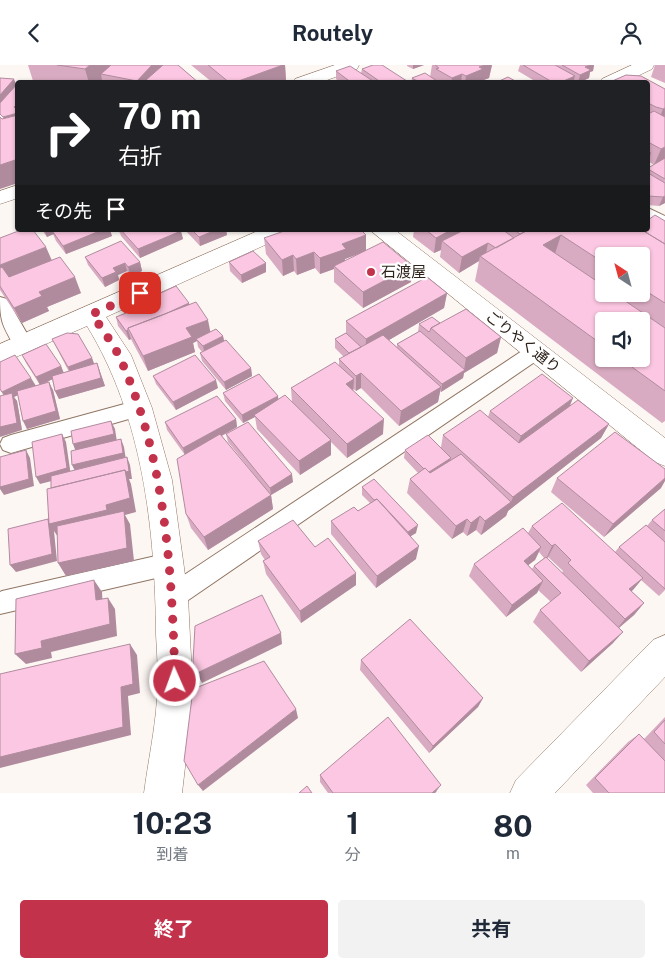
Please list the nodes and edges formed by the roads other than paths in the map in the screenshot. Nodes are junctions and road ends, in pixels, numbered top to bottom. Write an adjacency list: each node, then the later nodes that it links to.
1 (351, 65): 4 (street)
2 (600, 65): 5 (street)
3 (646, 65): 5 (street)
4 (309, 80)
5 (622, 80)
6 (15, 192): 7 (street)
7 (0, 197)
8 (275, 232): 11 (street)
9 (384, 232): 13 (street, ごりやく通り)
10 (0, 303): 12 (lane)
11 (92, 314): 12 (street); 15 (street)
12 (23, 344): 14 (street)
13 (535, 352): 17 (street, ごりやく通り); 19 (lane)
14 (0, 355)
15 (139, 408): 16 (lane); 18 (street)
16 (11, 444)
17 (665, 454)
18 (168, 565): 19 (street); 20 (lane)
19 (172, 597): 22 (street)
20 (2, 603)
21 (665, 652): 23 (street)
22 (163, 793)
23 (528, 793)

